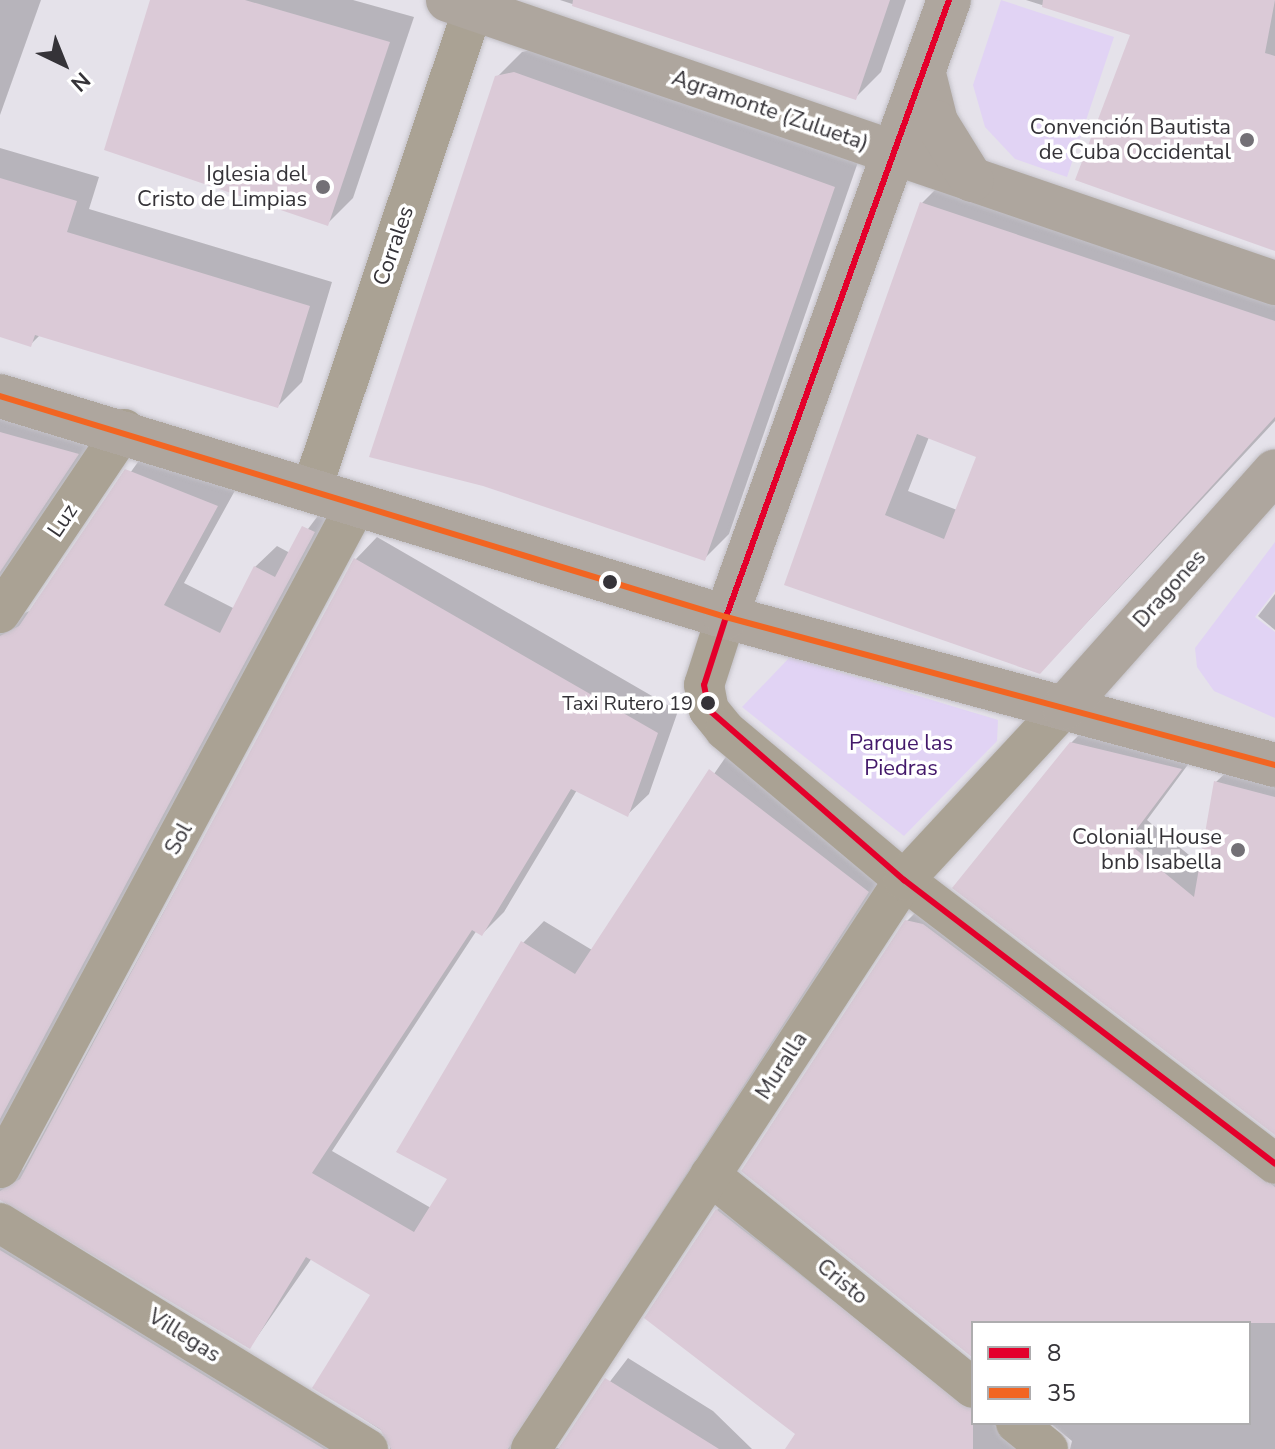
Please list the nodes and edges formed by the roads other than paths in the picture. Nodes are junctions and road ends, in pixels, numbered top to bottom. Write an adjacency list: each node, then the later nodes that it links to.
1 (949, 0): 3 (main road)
2 (466, 3): 4 (main road, Agramonte (Zulueta)); 10 (street, Corrales)
3 (924, 74): 4 (main road); 5 (main road)
4 (896, 155): 5 (main road, Agramonte (Zulueta)); 13 (main road)
5 (972, 180): 6 (main road, Agramonte (Zulueta))
6 (1275, 283)
7 (0, 396): 8 (main road)
8 (124, 429): 10 (main road); 12 (street, Luz)
9 (1275, 471): 14 (main road, Dragones)
10 (311, 491): 11 (main road)
11 (355, 507): 13 (main road); 18 (street, Sol)
12 (0, 613)
13 (726, 617): 14 (main road); 16 (street)
14 (1064, 708): 15 (main road); 16 (street, Muralla)
15 (1275, 765)
16 (904, 880): 17 (street); 19 (street, Muralla)
17 (1275, 1164)
18 (0, 1168)
19 (710, 1175): 21 (street, Cristo); 24 (street, Muralla)
20 (0, 1223): 23 (street, Villegas)
21 (971, 1386)
22 (1018, 1425): 25 (street)
23 (368, 1449)
24 (531, 1449)
25 (1048, 1449)

